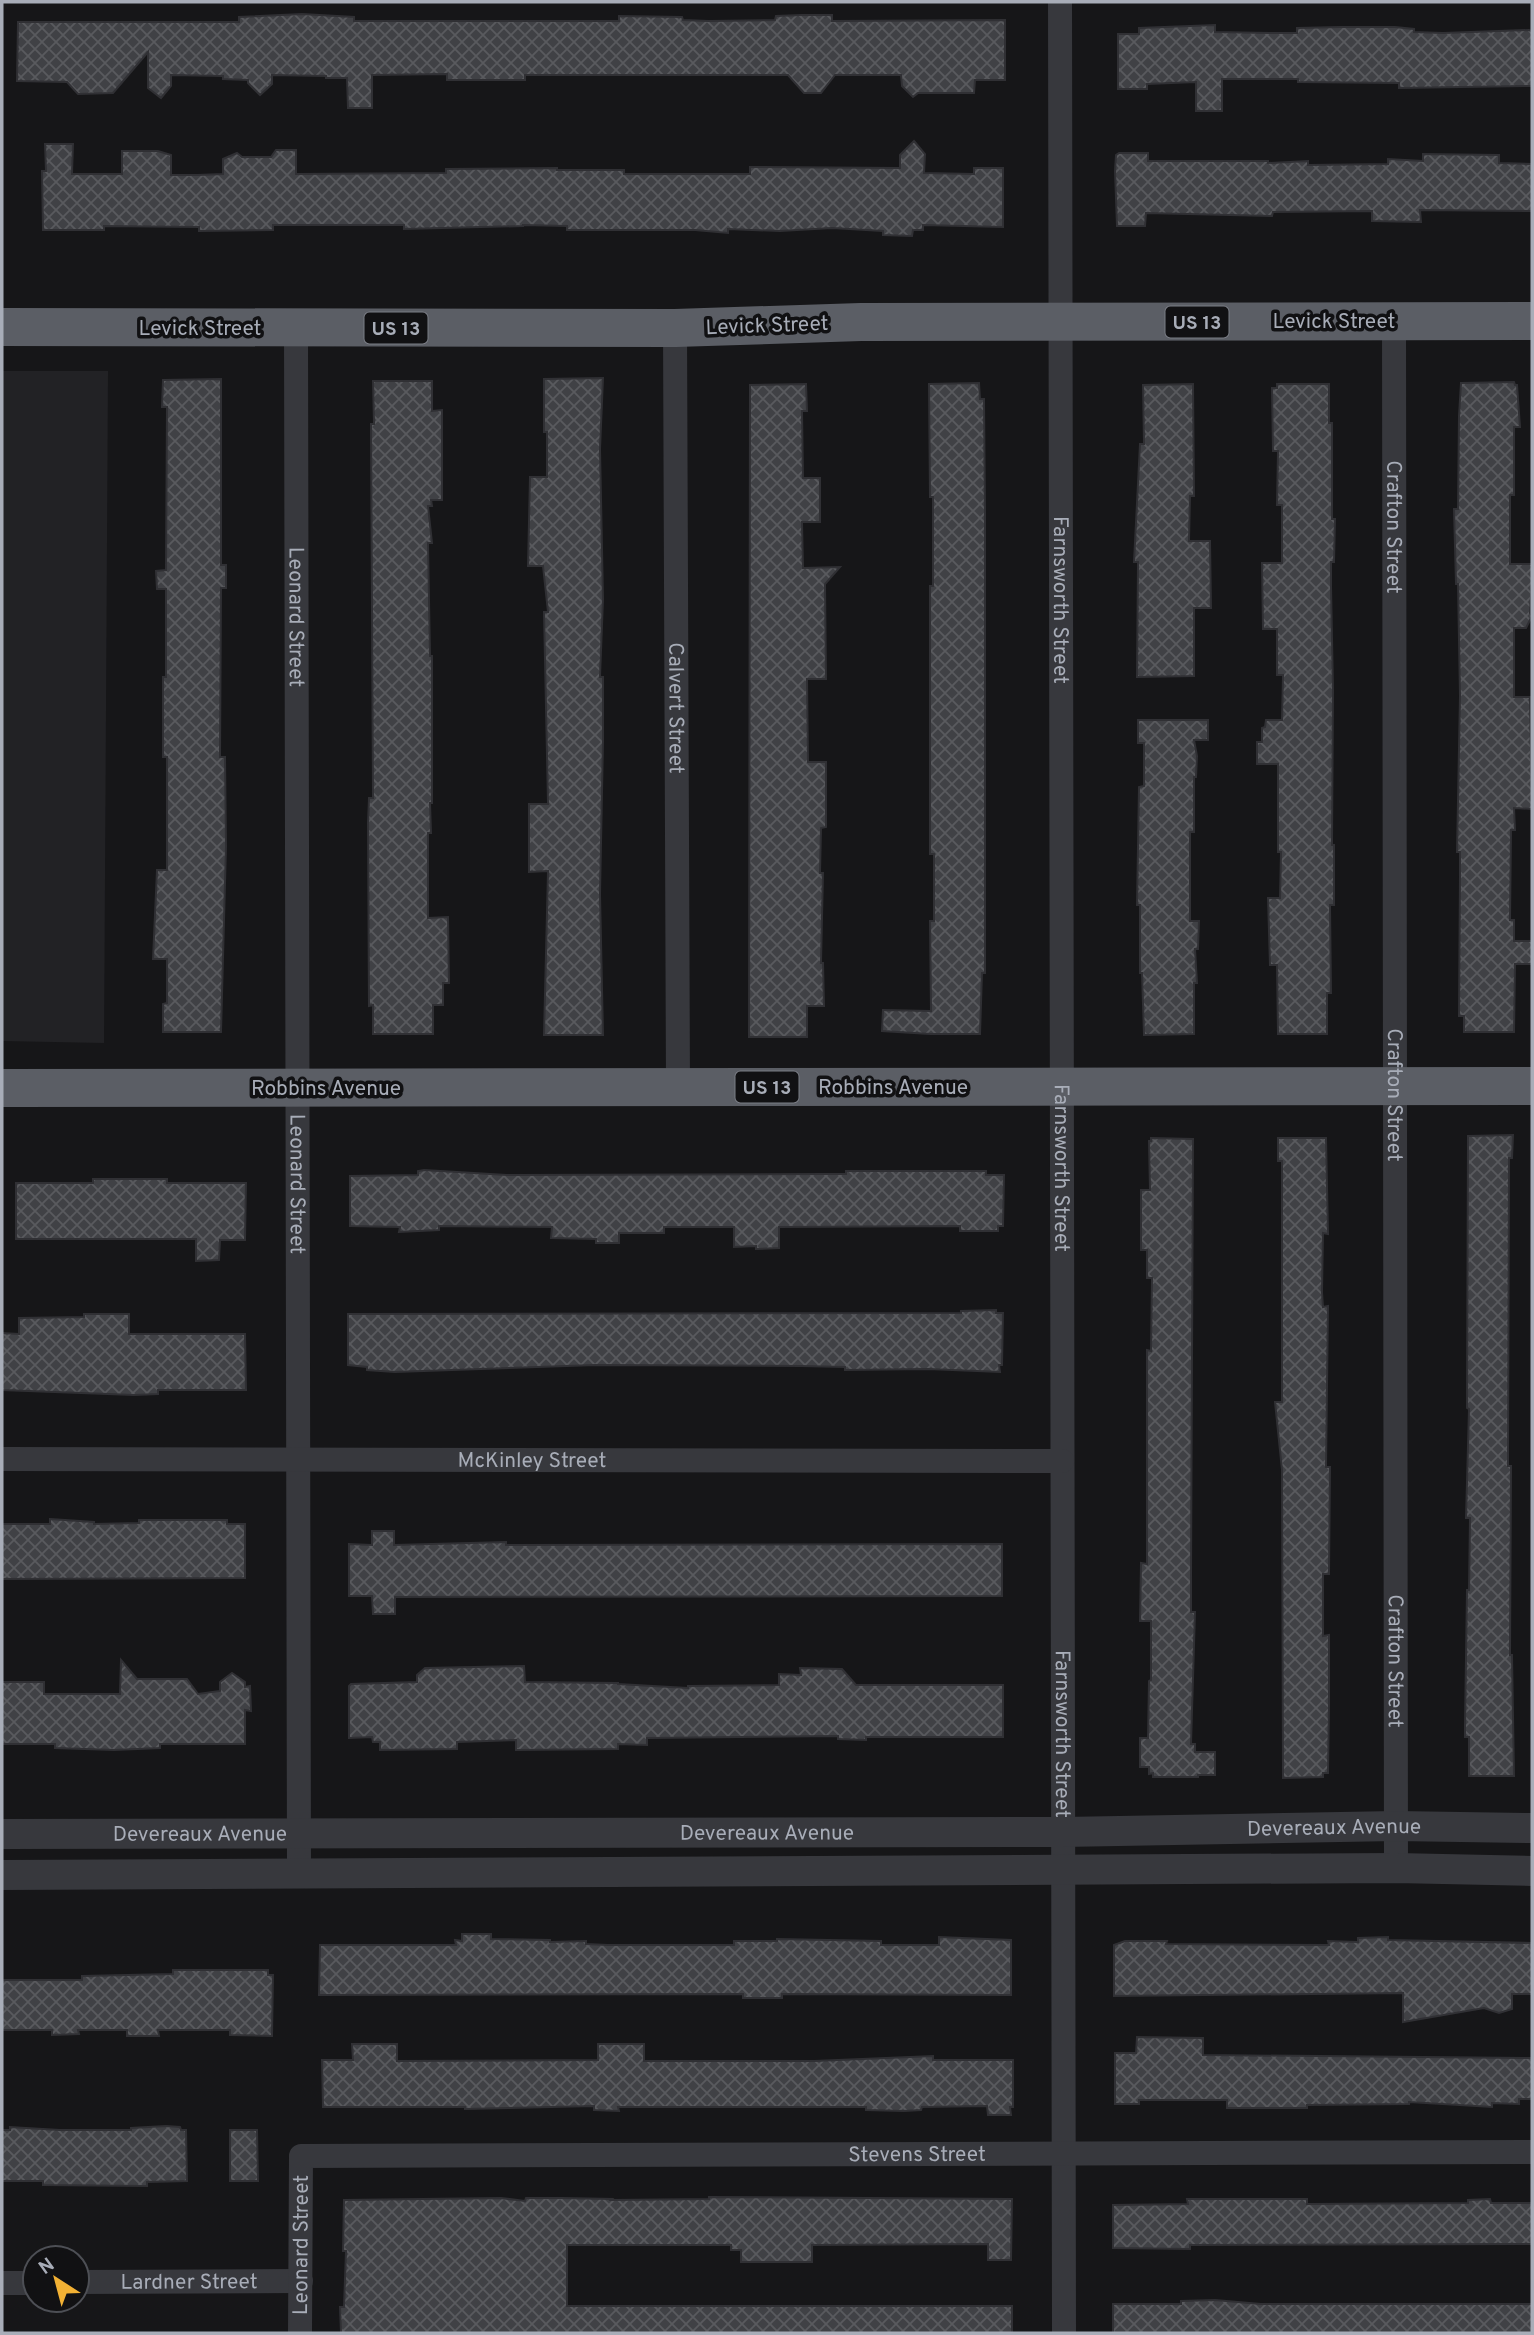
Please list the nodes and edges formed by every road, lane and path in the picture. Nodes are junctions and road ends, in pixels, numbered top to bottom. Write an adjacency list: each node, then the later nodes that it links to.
1 (1060, 2): 2 (street, Farnsworth Street)
2 (1061, 321): 3 (highway, Levick Street / US 13); 6 (highway, Levick Street / US 13); 8 (street, Farnsworth Street)
3 (1394, 321): 4 (highway, Levick Street / US 13); 9 (street, Crafton Street)
4 (1532, 321)
5 (2, 327): 7 (highway, Levick Street / US 13)
6 (676, 327): 7 (highway, Levick Street / US 13); 13 (street, Calvert Street)
7 (296, 328): 12 (street, Leonard Street)
8 (1062, 1087): 9 (highway, Robbins Avenue / US 13); 13 (highway, Robbins Avenue / US 13); 16 (street, Farnsworth Street)
9 (1395, 1087): 10 (highway, Robbins Avenue / US 13); 17 (street, Crafton Street)
10 (1532, 1087)
11 (2, 1088): 12 (highway, Robbins Avenue / US 13)
12 (298, 1088): 13 (highway, Robbins Avenue / US 13); 14 (street, Leonard Street)
13 (678, 1088)
14 (298, 1458): 15 (street, McKinley Street); 16 (street, McKinley Street); 20 (street, Leonard Street)
15 (2, 1459)
16 (1062, 1461): 19 (street, Farnsworth Street)
17 (1396, 1826): 18 (street, Devereaux Avenue); 19 (street, Devereaux Avenue); 22 (street, Crafton Street)
18 (1532, 1828)
19 (1063, 1832): 20 (street, Devereaux Avenue); 23 (street, Farnsworth Street)
20 (299, 1833): 21 (street, Devereaux Avenue); 25 (street, Leonard Street)
21 (2, 1834)
22 (1395, 1868): 23 (street, Devereaux Avenue); 24 (street, Devereaux Avenue)
23 (1063, 1870): 25 (street, Devereaux Avenue); 28 (street, Farnsworth Street)
24 (1532, 1871)
25 (299, 1873): 26 (street, Devereaux Avenue)
26 (2, 1875)
27 (1532, 2152): 28 (street, Stevens Street)
28 (1063, 2153): 29 (street, Stevens Street); 35 (street, Farnsworth Street)
29 (301, 2156): 30 (street, Leonard Street)
30 (301, 2281): 31 (street, Lardner Street); 34 (street, Leonard Street)
31 (91, 2282)
32 (2, 2283): 33 (street)
33 (21, 2283)
34 (300, 2333)
35 (1064, 2333)

